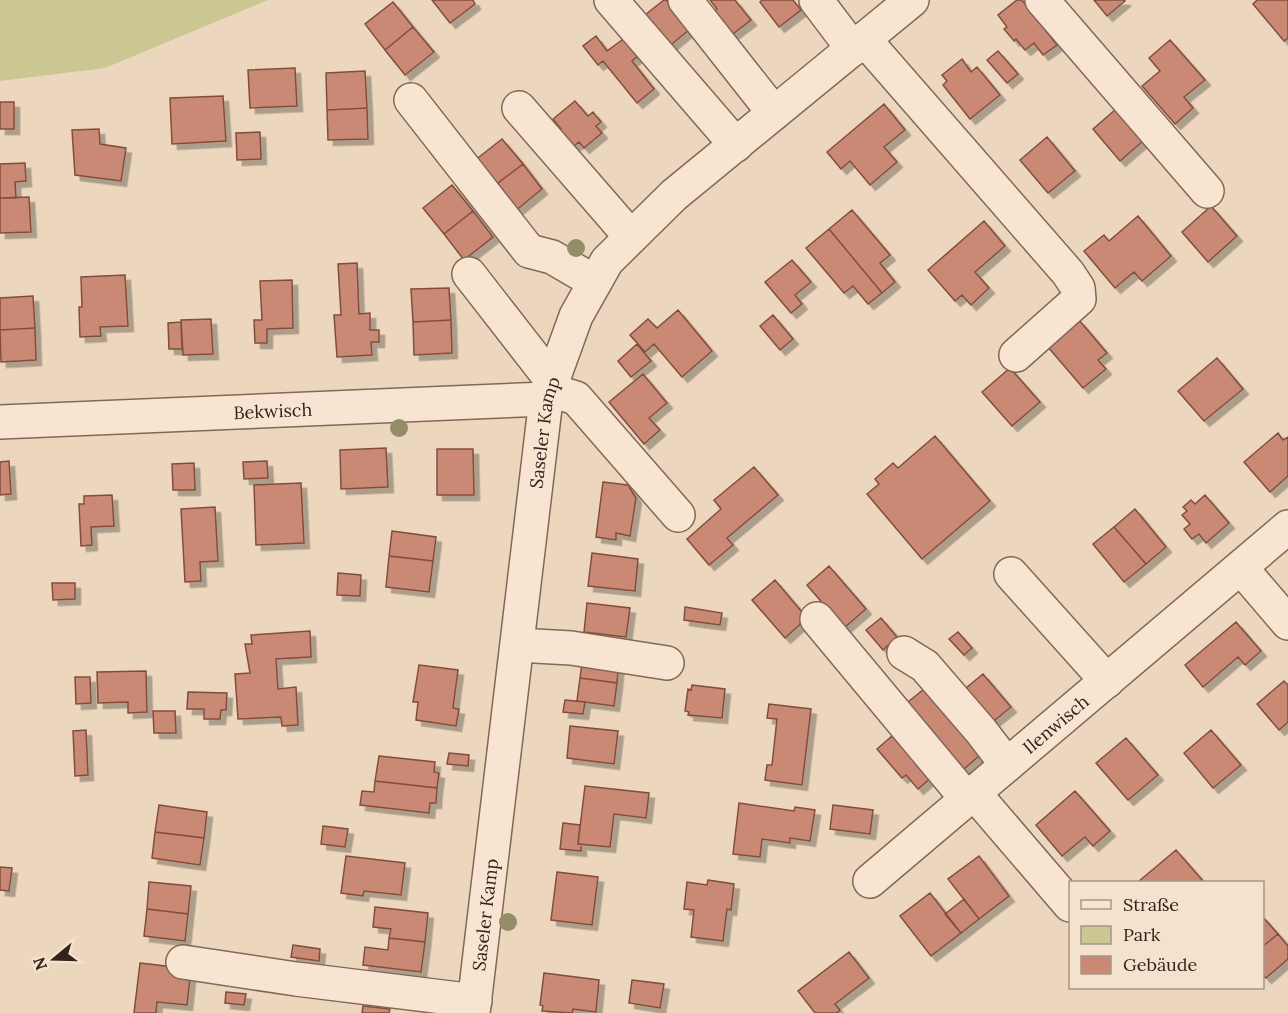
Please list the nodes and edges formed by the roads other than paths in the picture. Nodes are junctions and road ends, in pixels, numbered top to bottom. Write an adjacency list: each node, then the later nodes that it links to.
1 (611, 0): 12 (street)
2 (685, 0): 11 (street)
3 (816, 0): 7 (street)
4 (912, 0): 7 (street, Saseler Kamp)
5 (1042, 0): 13 (street)
6 (1065, 0): 8 (street)
7 (858, 44): 11 (street, Saseler Kamp); 17 (street)
8 (1113, 58)
9 (411, 100): 16 (street)
10 (519, 108): 14 (street)
11 (774, 113): 12 (street, Saseler Kamp)
12 (736, 145): 14 (street, Saseler Kamp)
13 (1207, 191)
14 (631, 237): 16 (street, Saseler Kamp)
15 (469, 274): 18 (street)
16 (595, 282): 18 (street, Saseler Kamp)
17 (1016, 355)
18 (550, 390): 19 (street, Bekwisch); 20 (street); 26 (street, Saseler Kamp)
19 (0, 422)
20 (678, 515)
21 (1288, 527): 22 (street, Ilenwisch)
22 (1241, 568): 25 (street); 29 (street, Ilenwisch)
23 (1011, 574): 29 (street)
24 (817, 619): 31 (street)
25 (1288, 623)
26 (517, 645): 28 (street); 35 (street, Saseler Kamp)
27 (904, 653): 30 (street)
28 (667, 663)
29 (1107, 681): 30 (street, Ilenwisch)
30 (1008, 765): 31 (street, Ilenwisch)
31 (971, 796): 32 (street, Ilenwisch); 33 (street)
32 (870, 880)
33 (1069, 903)
34 (183, 962): 35 (street)
35 (474, 1007)

